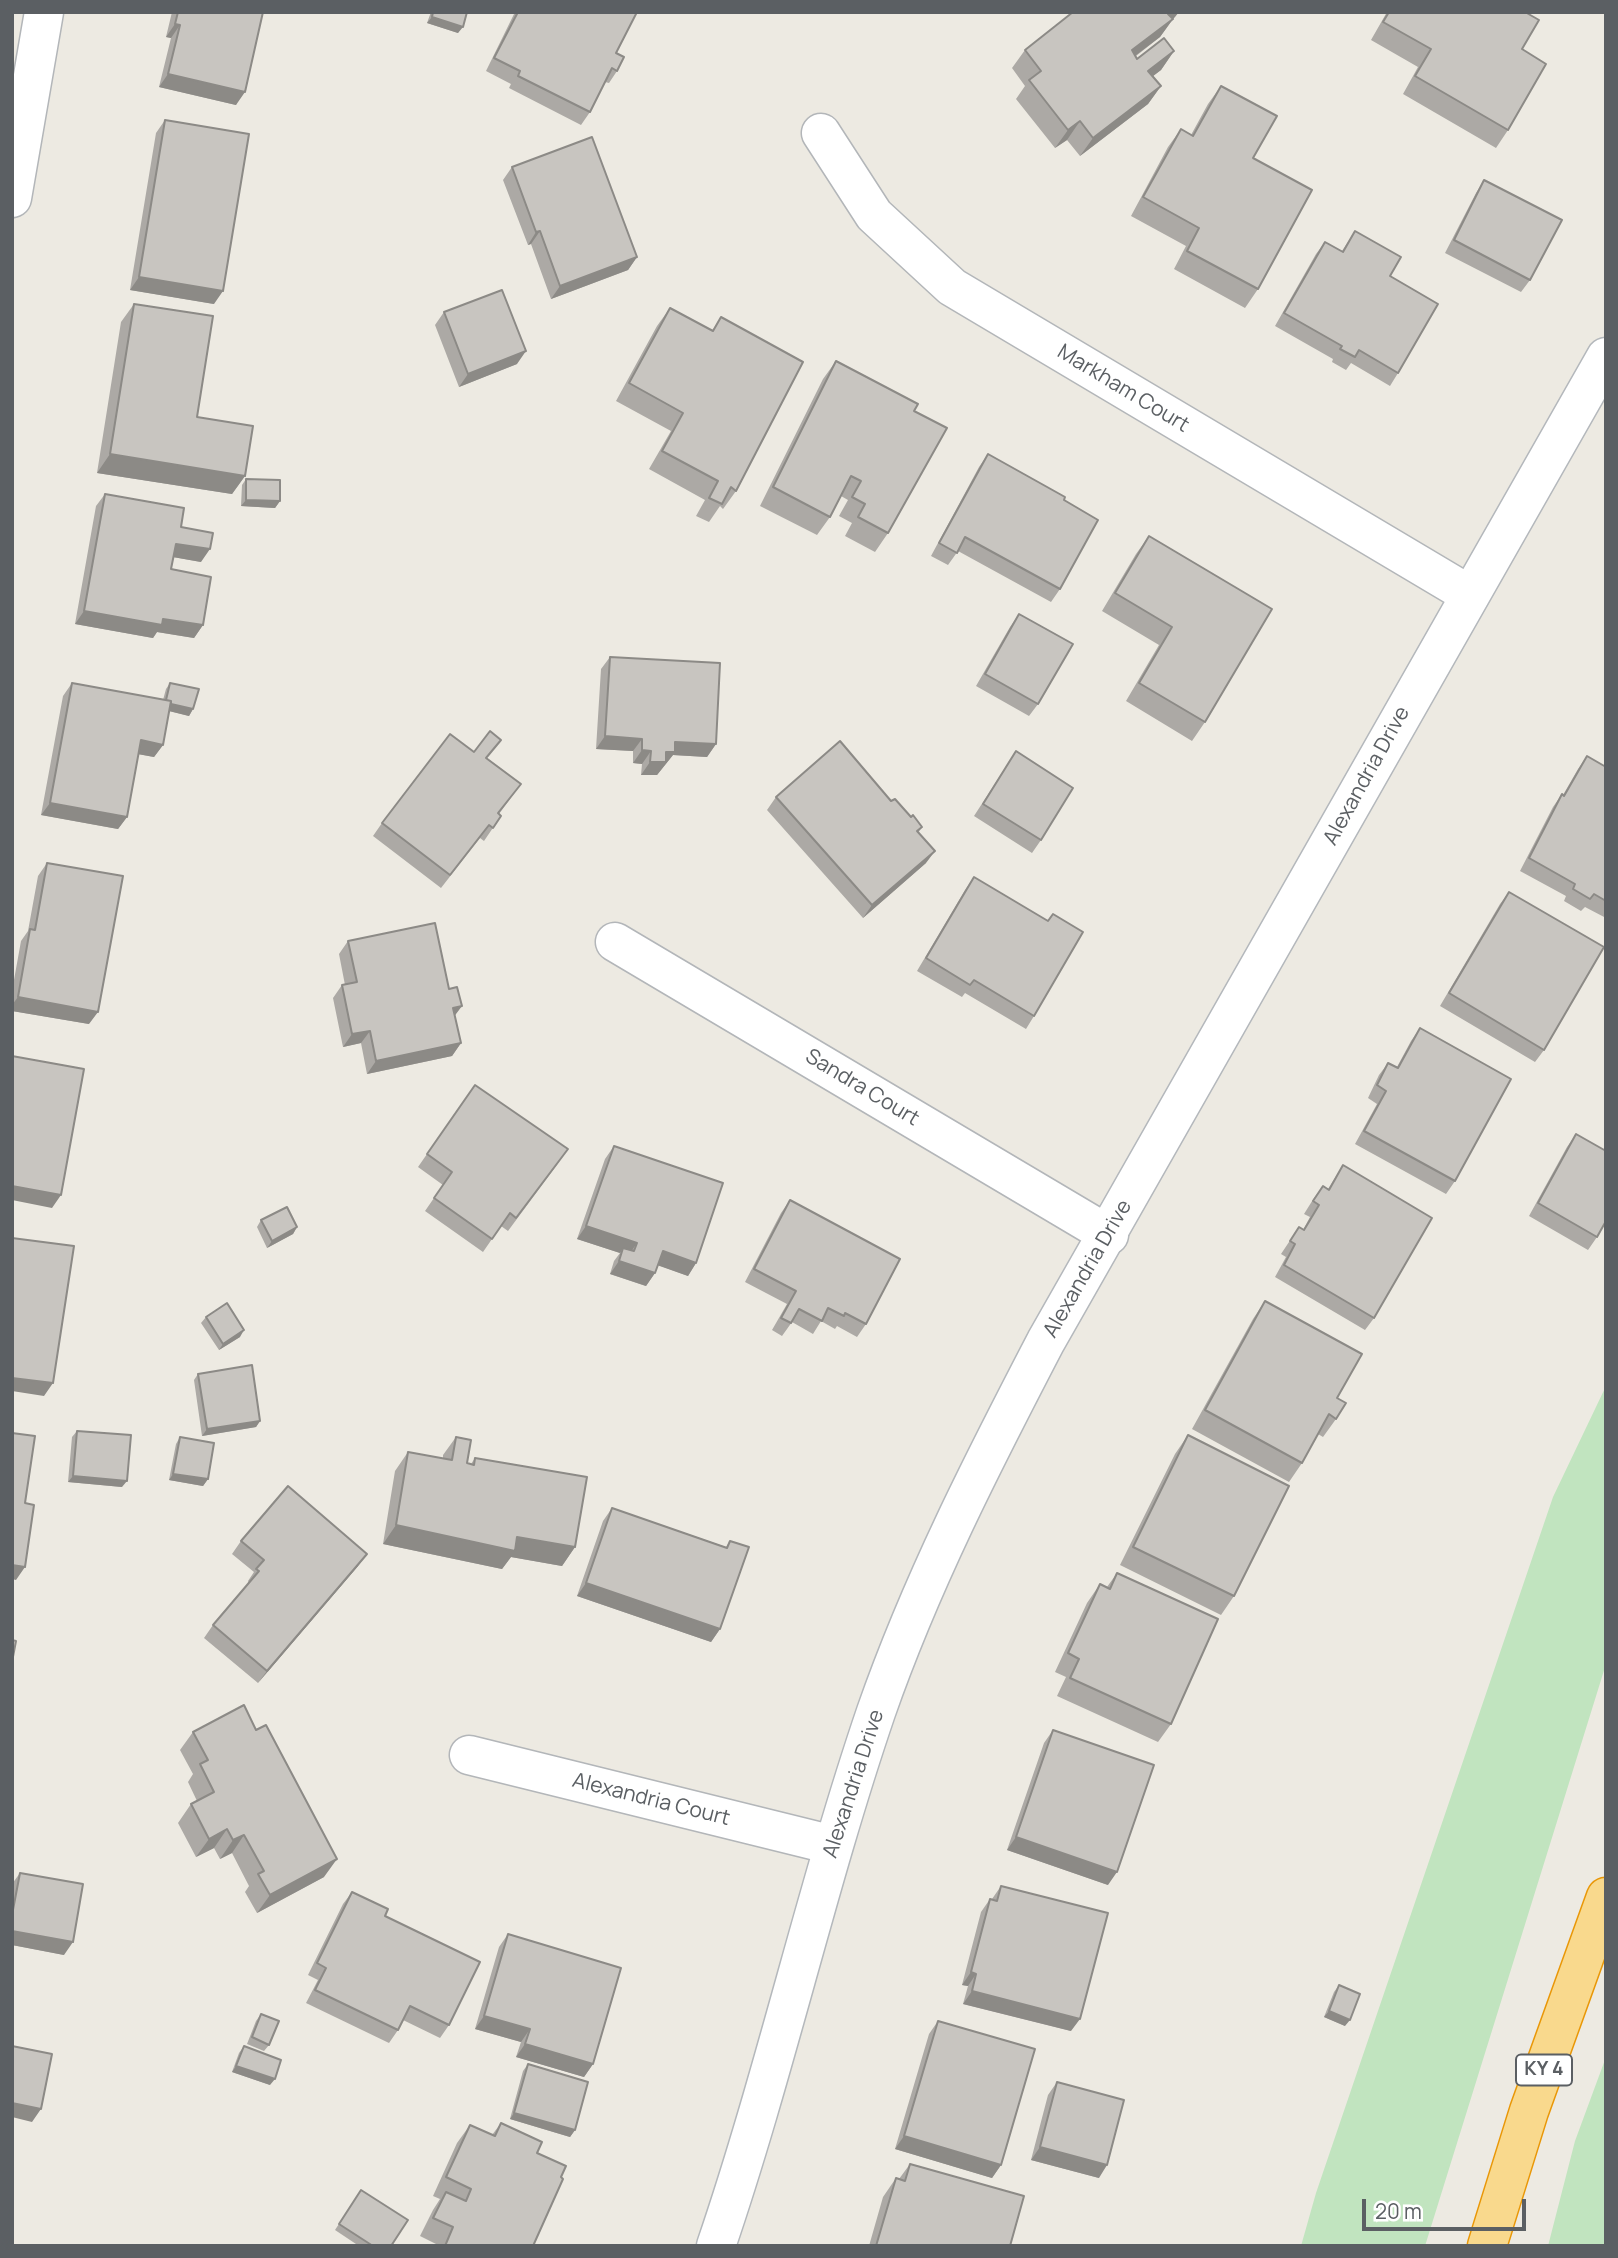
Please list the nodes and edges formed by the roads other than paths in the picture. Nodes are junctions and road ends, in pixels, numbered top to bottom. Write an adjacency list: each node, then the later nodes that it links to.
1 (44, 12): 3 (street)
2 (821, 133): 5 (street, Markham Court)
3 (12, 198)
4 (1606, 357): 5 (street, Alexandria Drive)
5 (1470, 595): 7 (street, Alexandria Drive)
6 (615, 942): 7 (street, Sandra Court)
7 (1109, 1235): 9 (street, Alexandria Drive)
8 (469, 1755): 9 (street, Alexandria Court)
9 (833, 1844): 11 (street, Alexandria Drive)
10 (1606, 1897): 12 (highway, KY 4)
11 (716, 2246)
12 (1487, 2246)

